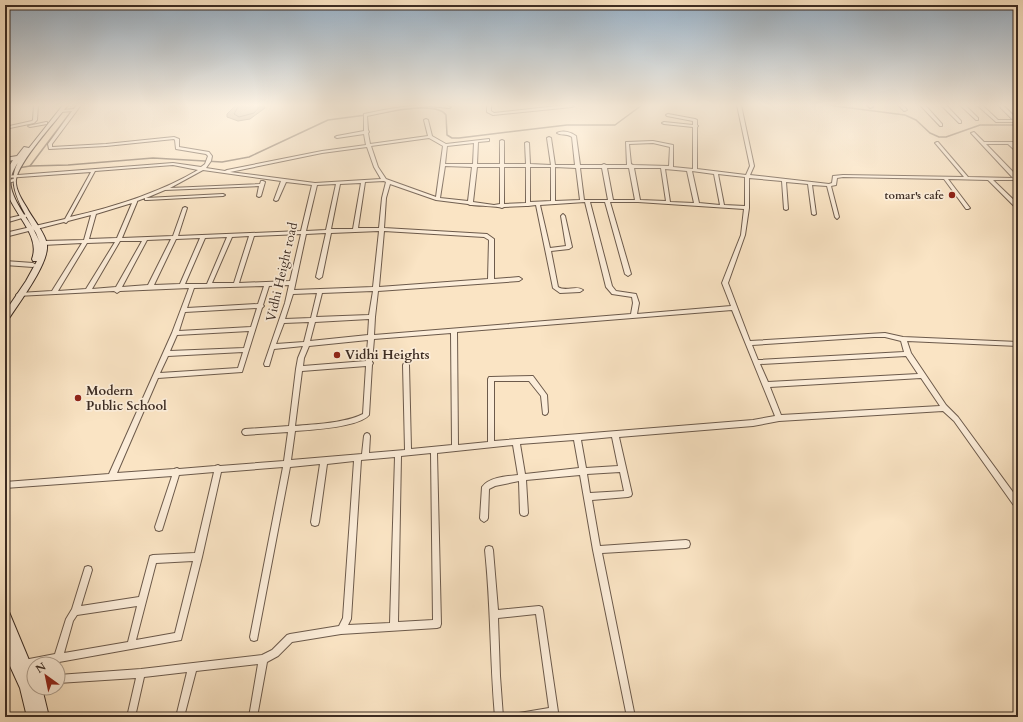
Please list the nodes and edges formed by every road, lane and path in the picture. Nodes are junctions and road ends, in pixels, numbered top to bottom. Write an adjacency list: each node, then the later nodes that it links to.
1 (549, 138): 31 (street)
2 (35, 139): 25 (street)
3 (38, 139): 25 (street)
4 (55, 139): 5 (street)
5 (167, 139)
6 (176, 139): 38 (street)
7 (369, 139): 22 (street)
8 (417, 139): 22 (street)
9 (433, 139): 23 (street)
10 (574, 139): 33 (street)
11 (696, 139): 40 (street)
12 (747, 139): 43 (street)
13 (979, 139): 19 (street)
14 (488, 140): 16 (street)
15 (502, 141): 29 (street)
16 (476, 142): 23 (street); 27 (street)
17 (526, 143): 30 (street)
18 (937, 143): 47 (street)
19 (983, 143): 20 (street); 49 (street)
20 (1009, 143): 21 (street); 24 (street)
21 (1018, 143)
22 (370, 145): 41 (street); 52 (street)
23 (444, 145): 28 (street)
24 (1018, 152)
25 (20, 160): 26 (street); 44 (street)
26 (5, 162)
27 (475, 164): 28 (street); 29 (street); 71 (street)
28 (444, 165): 63 (street)
29 (503, 165): 30 (street); 76 (street)
30 (528, 165): 31 (street); 74 (street)
31 (552, 165): 33 (street); 70 (street)
32 (604, 165): 33 (street); 34 (street); 65 (street)
33 (578, 166): 68 (street)
34 (630, 166): 35 (street); 36 (street); 66 (street)
35 (663, 167): 36 (street); 69 (street)
36 (671, 168): 39 (street)
37 (94, 170): 38 (street); 44 (street); 87 (street)
38 (202, 170): 41 (street); 59 (street)
39 (689, 170): 40 (street); 73 (street)
40 (695, 171): 42 (street)
41 (221, 172): 45 (street)
42 (716, 173): 43 (street); 75 (street)
43 (746, 176): 51 (street); 79 (street)
44 (9, 177): 84 (street)
45 (264, 178): 50 (street); 55 (street)
46 (945, 178): 47 (street); 58 (street); 80 (street)
47 (967, 178): 48 (street)
48 (990, 178): 49 (street); 77 (street)
49 (1017, 179)
50 (284, 180): 56 (street); 64 (street)
51 (784, 180): 54 (street); 81 (street)
52 (386, 181): 53 (street); 63 (street); 90 (street)
53 (363, 182): 57 (street); 91 (street)
54 (810, 183): 58 (street); 83 (street)
55 (262, 184): 59 (street); 61 (street)
56 (315, 184): 57 (street); 93 (street, Vidhi Height road)
57 (338, 184): 92 (street)
58 (829, 185): 86 (street)
59 (166, 189): 62 (street)
60 (223, 195): 62 (street)
61 (259, 196)
62 (143, 199): 67 (street)
63 (438, 199): 71 (street)
64 (276, 200)
65 (609, 201): 66 (street); 68 (street); 106 (street)
66 (638, 201): 69 (street)
67 (134, 202): 82 (street); 99 (street)
68 (584, 202): 70 (street); 129 (street)
69 (668, 202): 73 (street)
70 (553, 203): 72 (street)
71 (470, 204): 76 (street)
72 (538, 204): 74 (street); 103 (street)
73 (696, 204): 75 (street)
74 (528, 205): 76 (street)
75 (722, 205): 79 (street)
76 (502, 206)
77 (1018, 207)
78 (185, 208): 98 (street)
79 (747, 208): 126 (street)
80 (968, 208)
81 (786, 209)
82 (94, 214): 87 (street); 101 (street)
83 (814, 214)
84 (24, 216): 88 (street); 89 (street)
85 (563, 216): 103 (street)
86 (837, 217)
87 (66, 221): 89 (street)
88 (5, 222)
89 (32, 228): 95 (street); 102 (street); 105 (street)
90 (381, 229): 91 (street); 109 (street); 117 (street)
91 (355, 230): 92 (street)
92 (329, 231): 93 (street); 107 (street)
93 (302, 233): 94 (street); 110 (street, Vidhi Height road)
94 (252, 234): 96 (street); 111 (street)
95 (5, 235)
96 (230, 235): 97 (street); 113 (street)
97 (203, 236): 98 (street); 114 (street)
98 (175, 237): 100 (street); 116 (street)
99 (119, 239): 100 (street); 101 (street); 119 (street)
100 (145, 239): 120 (street)
101 (86, 241): 102 (street); 123 (street)
102 (43, 243): 124 (street)
103 (548, 250): 118 (street)
104 (5, 263): 105 (street)
105 (33, 265): 127 (street)
106 (628, 274)
107 (318, 277)
108 (518, 279): 109 (street)
109 (491, 280): 117 (street)
110 (292, 283): 112 (street); 122 (street, Vidhi Height road)
111 (236, 284): 112 (street); 113 (street)
112 (267, 284): 125 (street)
113 (209, 285): 115 (street)
114 (182, 286): 115 (street); 116 (street)
115 (192, 286): 128 (street)
116 (150, 287): 120 (street)
117 (376, 289): 121 (street); 130 (street)
118 (580, 290)
119 (88, 291): 120 (street); 123 (street)
120 (117, 291)
121 (320, 291): 122 (street); 132 (street)
122 (290, 292): 133 (street, Vidhi Height road)
123 (54, 293): 124 (street)
124 (19, 296): 131 (street)
125 (261, 306): 128 (street); 134 (street)
126 (734, 308): 129 (street); 139 (street)
127 (5, 310)
128 (183, 310): 136 (street)
129 (634, 316): 135 (street)
130 (372, 317): 132 (street); 137 (street)
131 (5, 318)
132 (312, 320): 133 (street); 140 (street)
133 (282, 322): 142 (street, Vidhi Height road)
134 (252, 329): 136 (street); 143 (street)
135 (454, 330): 137 (street); 164 (street)
136 (175, 333): 144 (street)
137 (372, 337): 140 (street); 147 (street)
138 (903, 339): 139 (street); 141 (street); 145 (street)
139 (748, 343): 146 (street)
140 (307, 344): 142 (street); 150 (street)
141 (1018, 344)
142 (272, 347): 148 (street, Vidhi Height road)
143 (246, 350): 144 (street); 151 (street)
144 (166, 354): 151 (street)
145 (908, 354): 146 (street); 152 (street)
146 (756, 362): 153 (street)
147 (370, 363): 150 (street); 157 (street)
148 (267, 364)
149 (406, 365): 166 (street)
150 (299, 369): 157 (street)
151 (156, 376): 175 (street)
152 (922, 376): 153 (street); 154 (street)
153 (766, 385): 156 (street)
154 (944, 407): 156 (street); 179 (street)
155 (545, 412): 163 (street)
156 (779, 418): 159 (street)
157 (293, 428): 158 (street); 170 (street)
158 (245, 432)
159 (615, 435): 161 (street); 172 (street)
160 (367, 436): 168 (street)
161 (577, 438): 162 (street); 174 (street)
162 (516, 442): 163 (street); 176 (street)
163 (491, 444): 164 (street)
164 (455, 448): 165 (street)
165 (434, 450): 166 (street); 193 (street)
166 (408, 453): 167 (street)
167 (398, 454): 168 (street); 193 (street)
168 (362, 457): 169 (street); 194 (street)
169 (324, 461): 170 (street); 182 (street)
170 (287, 464): 171 (street); 195 (street)
171 (218, 468): 173 (street); 187 (street)
172 (622, 469): 174 (street); 178 (street)
173 (177, 471): 175 (street); 183 (street)
174 (583, 472): 176 (street); 178 (street)
175 (112, 476): 177 (street)
176 (522, 478): 180 (street); 181 (street)
177 (5, 485)
178 (588, 498): 186 (street)
179 (1018, 505)
180 (524, 513)
181 (484, 518)
182 (315, 522)
183 (159, 528)
184 (686, 544): 186 (street)
185 (489, 550): 191 (street)
186 (597, 550): 214 (street)
187 (198, 557): 189 (street); 197 (street)
188 (88, 570): 190 (street)
189 (142, 601): 190 (street); 197 (street)
190 (75, 611): 198 (street)
191 (493, 614): 212 (street); 213 (street)
192 (5, 616): 201 (street)
193 (394, 627): 194 (street)
194 (342, 630): 200 (street)
195 (254, 637)
196 (5, 643): 207 (street)
197 (131, 645): 199 (street)
198 (58, 656)
199 (64, 656)
200 (263, 659): 202 (street); 211 (street)
201 (24, 664): 203 (street)
202 (193, 667): 204 (street); 210 (street)
203 (26, 668)
204 (141, 673): 205 (street); 209 (street)
205 (66, 678)
206 (38, 696): 208 (street)
207 (33, 717)
208 (44, 717)
209 (131, 717)
210 (180, 717)
211 (253, 717)
212 (499, 717)
213 (519, 717)
214 (631, 717)

